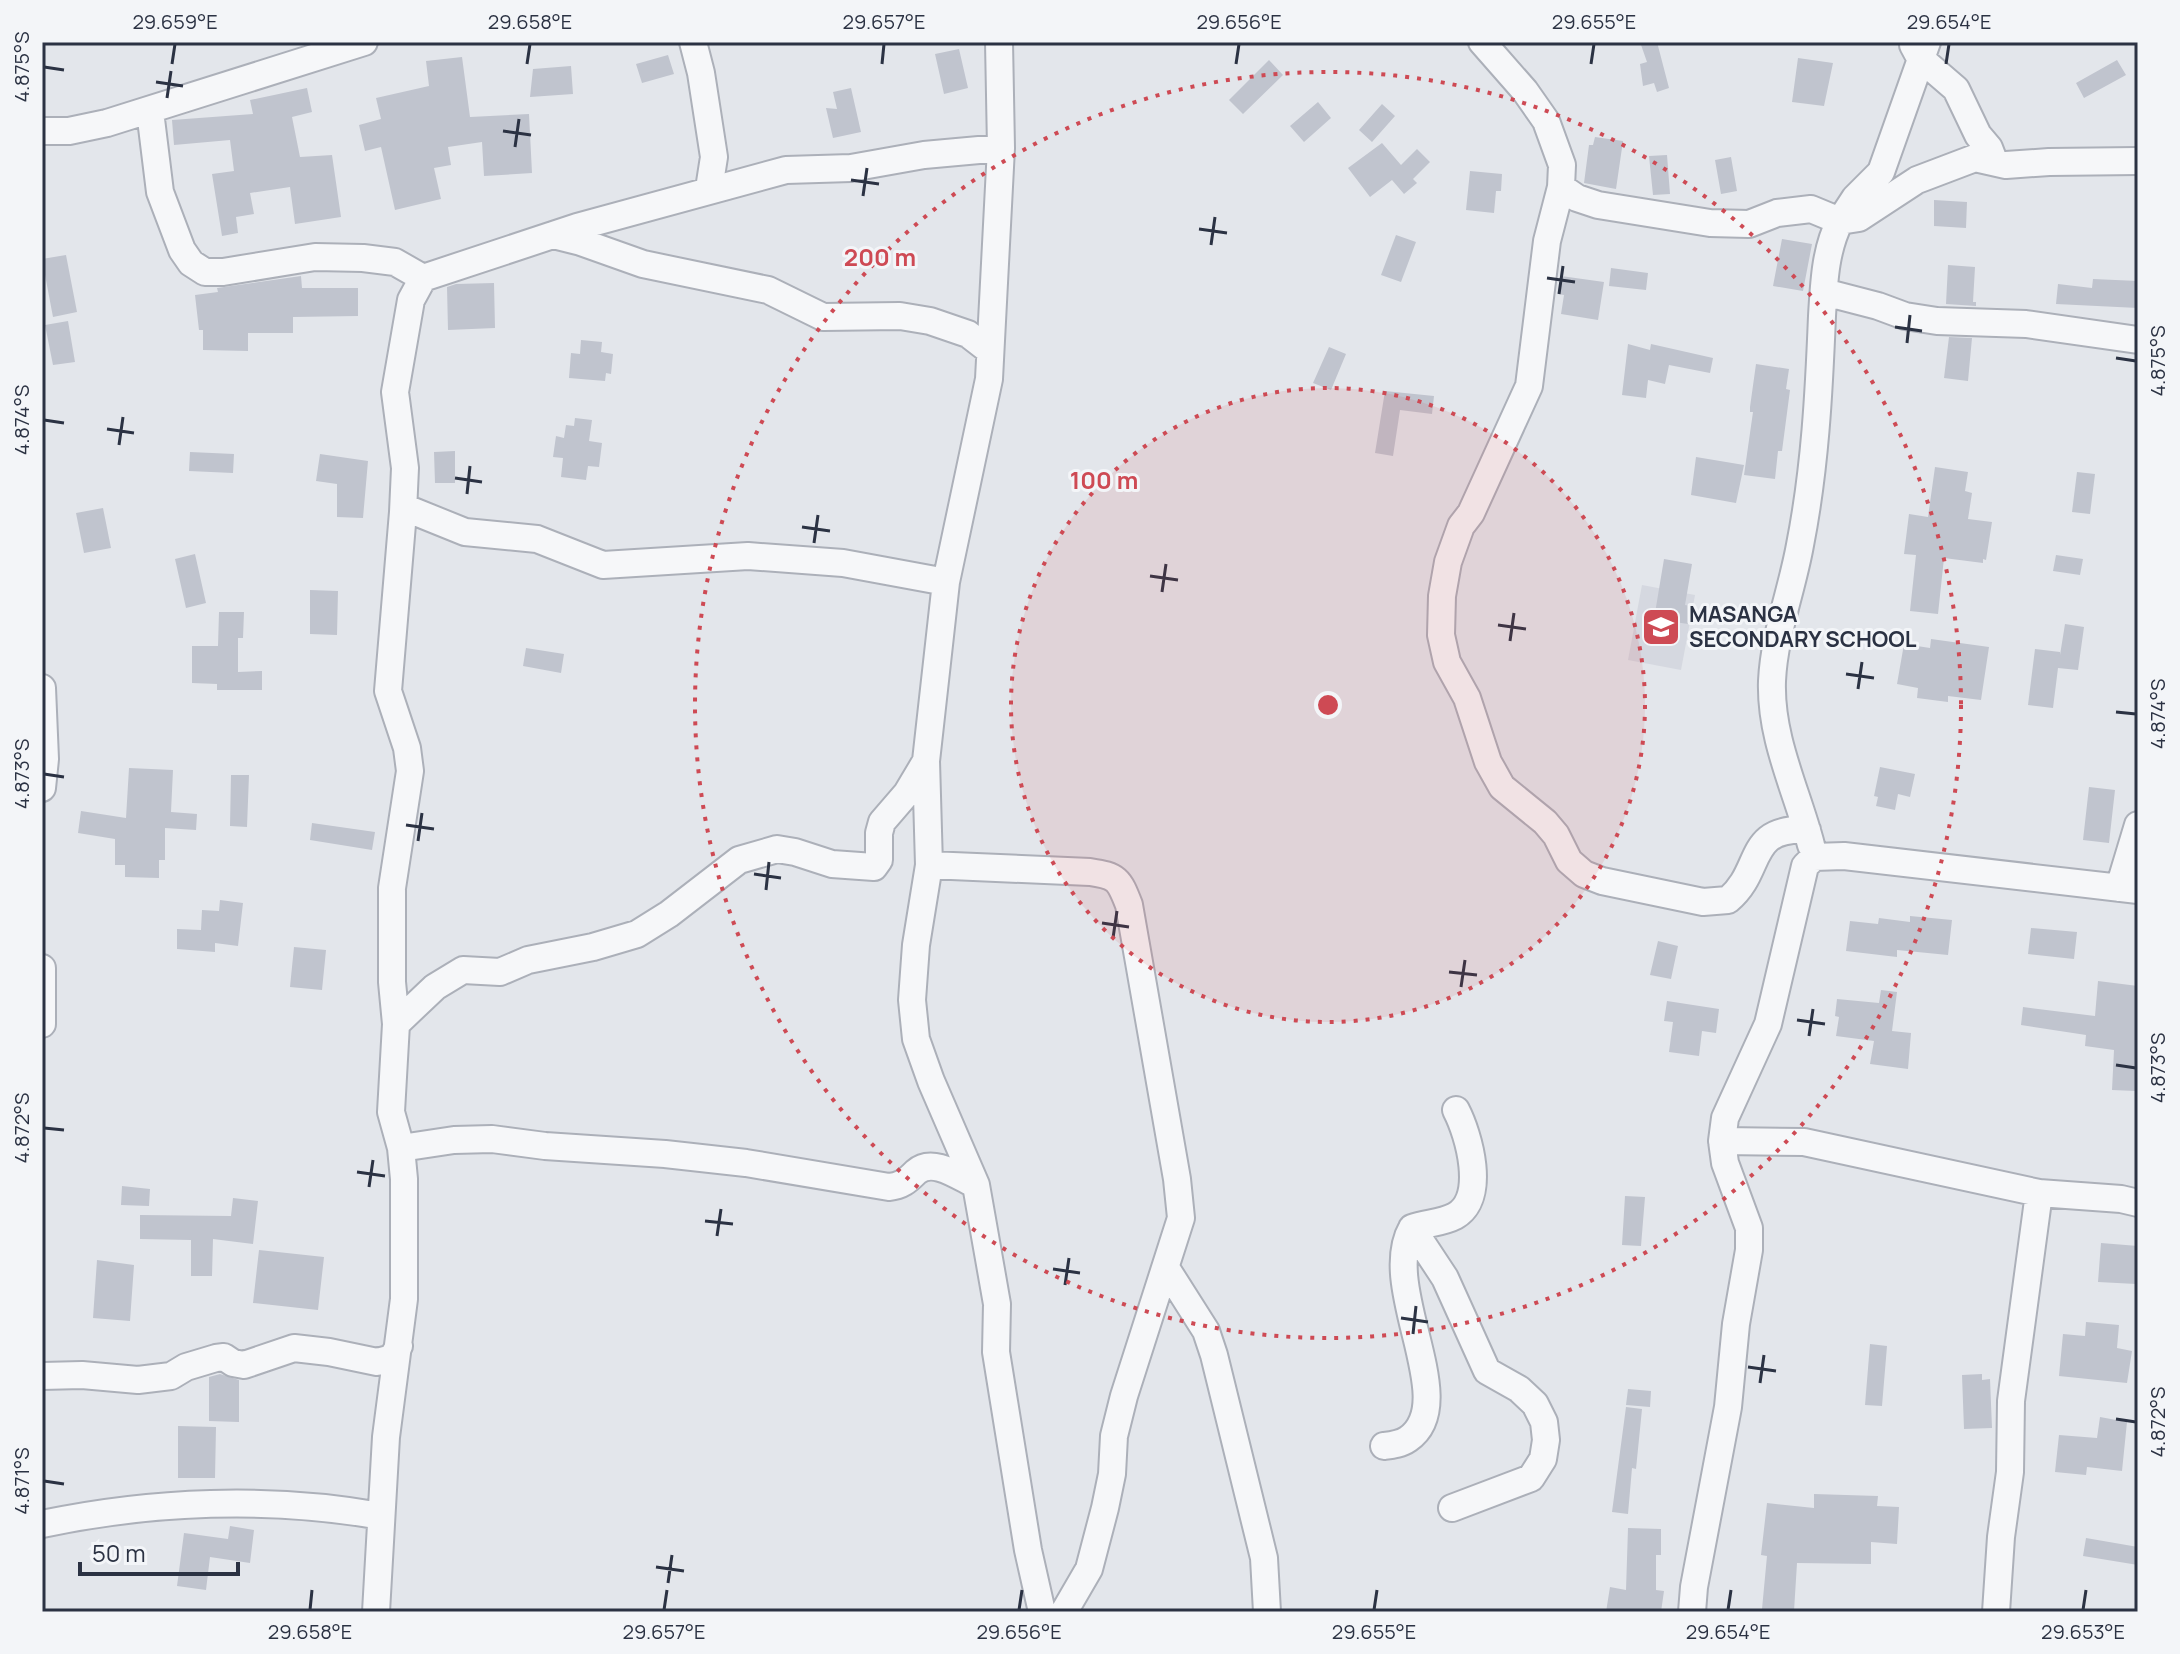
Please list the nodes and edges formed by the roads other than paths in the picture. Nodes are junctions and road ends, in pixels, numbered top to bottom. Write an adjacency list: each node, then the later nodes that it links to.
1 (364, 42): 6 (street)
2 (693, 42): 12 (street)
3 (999, 42): 8 (street)
4 (1482, 42): 11 (street)
5 (1919, 47): 9 (street); 15 (street)
6 (150, 111): 7 (street); 17 (street)
7 (42, 131)
8 (1001, 148): 12 (street); 20 (street)
9 (1994, 161): 10 (street); 15 (street)
10 (2138, 161)
11 (1561, 187): 13 (street); 14 (street)
12 (709, 189): 16 (street)
13 (1598, 205): 14 (street); 15 (street)
14 (1554, 221): 27 (street)
15 (1840, 221): 18 (street)
16 (553, 235): 17 (street); 20 (street)
17 (423, 278): 21 (street)
18 (1824, 292): 19 (street); 27 (street)
19 (2138, 340)
20 (990, 351): 22 (street)
21 (403, 512): 22 (street); 31 (street)
22 (946, 582): 24 (street)
23 (42, 688): 25 (street)
24 (926, 761): 29 (street); 33 (street)
25 (42, 788)
26 (2138, 825): 30 (street)
27 (1807, 830): 28 (street)
28 (1814, 857): 30 (street); 37 (street)
29 (929, 865): 39 (street); 43 (street)
30 (2128, 889)
31 (392, 966): 33 (street); 35 (street)
32 (42, 968): 34 (street)
33 (435, 987): 35 (street)
34 (42, 1024)
35 (396, 1024): 38 (street)
36 (1456, 1110): 42 (street)
37 (1722, 1141): 40 (street); 54 (street)
38 (401, 1148): 39 (street); 44 (street)
39 (976, 1185): 51 (street)
40 (2039, 1193): 41 (street); 55 (street)
41 (2138, 1203)
42 (1412, 1228): 46 (street); 47 (street)
43 (1166, 1268): 52 (street); 53 (street)
44 (399, 1346): 45 (street); 48 (street)
45 (42, 1376)
46 (1384, 1446)
47 (1452, 1508)
48 (381, 1516): 49 (street); 50 (street)
49 (42, 1524)
50 (376, 1612)
51 (1042, 1612)
52 (1064, 1612)
53 (1267, 1612)
54 (1692, 1612)
55 (1996, 1612)

